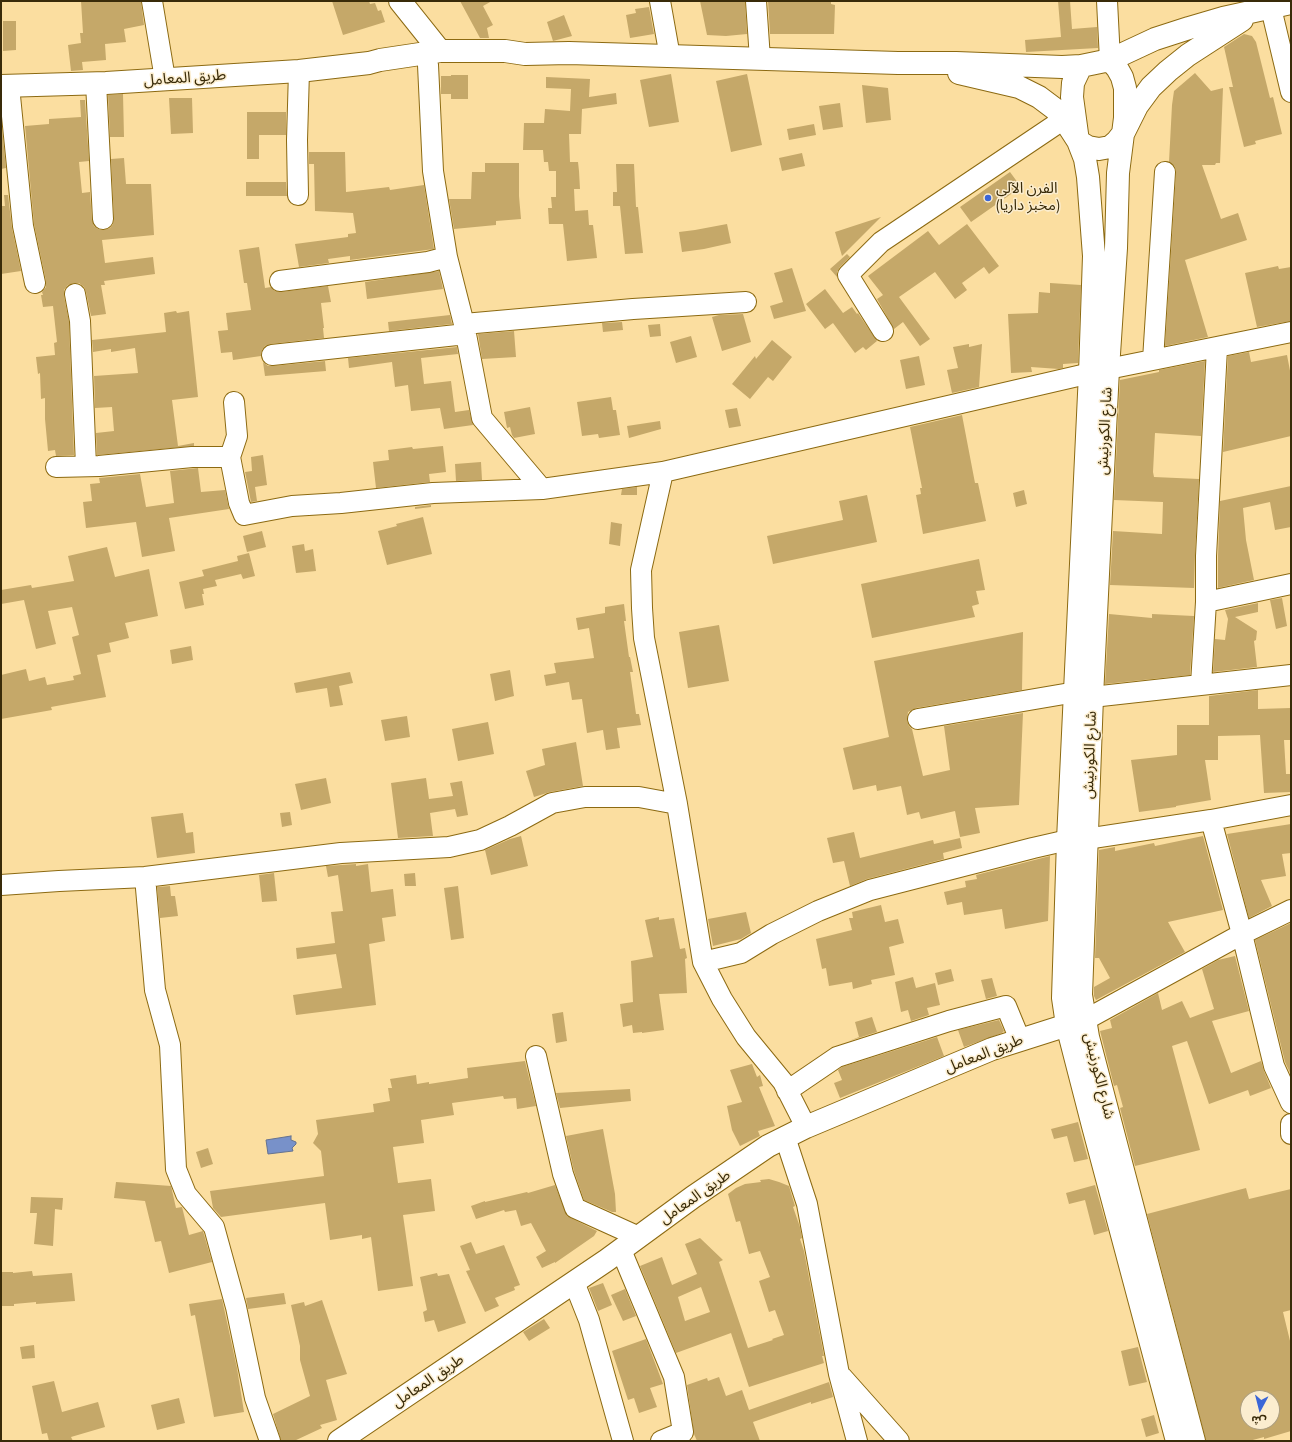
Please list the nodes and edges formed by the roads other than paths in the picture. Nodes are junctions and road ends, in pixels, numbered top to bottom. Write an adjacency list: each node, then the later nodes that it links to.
1 (152, 1): 14 (street)
2 (400, 1): 8 (main road)
3 (660, 1): 7 (street)
4 (756, 1): 9 (street)
5 (1107, 1): 10 (street)
6 (1273, 7): 10 (main road); 17 (street); 19 (main road)
7 (670, 56): 8 (main road, طريق المعامل); 9 (main road, طريق المعامل)
8 (434, 58): 13 (main road, طريق المعامل); 24 (street)
9 (760, 59): 11 (main road, طريق المعامل)
10 (1110, 60): 12 (main road); 19 (main road, شارع الكورنيش)
11 (898, 63): 12 (main road); 18 (main road)
12 (1081, 66): 20 (main road, شارع الكورنيش)
13 (299, 70): 14 (main road, طريق المعامل); 22 (street)
14 (165, 79): 15 (main road, طريق المعامل)
15 (96, 83): 16 (main road, طريق المعامل); 23 (street)
16 (5, 86): 26 (street)
17 (1291, 92)
18 (1064, 120): 20 (main road); 30 (street)
19 (1124, 132): 20 (main road); 35 (main road, شارع الكورنيش)
20 (1078, 141): 35 (main road, شارع الكورنيش)
21 (1165, 172): 34 (street)
22 (298, 195)
23 (103, 220)
24 (446, 257): 25 (street); 29 (street)
25 (280, 281)
26 (34, 283)
27 (75, 294): 38 (street)
28 (746, 302): 29 (street)
29 (465, 329): 33 (street); 41 (street)
30 (883, 331)
31 (1291, 332): 32 (street)
32 (1217, 348): 34 (street); 43 (street)
33 (272, 355)
34 (1153, 360): 35 (street)
35 (1099, 371): 40 (street); 46 (main road, شارع الكورنيش)
36 (234, 402): 37 (street)
37 (230, 457): 38 (street); 41 (street)
38 (86, 466): 39 (street)
39 (56, 467)
40 (663, 472): 41 (street); 48 (street)
41 (542, 489)
42 (1291, 584): 43 (street)
43 (1206, 602): 45 (street)
44 (1291, 675): 45 (street)
45 (1201, 684): 46 (street)
46 (1084, 695): 47 (street); 51 (main road, شارع الكورنيش)
47 (918, 719)
48 (677, 804): 52 (street); 56 (street)
49 (1291, 804): 50 (street)
50 (1211, 820): 51 (street); 55 (street)
51 (1077, 839): 56 (street); 57 (main road, شارع الكورنيش)
52 (145, 878): 53 (street); 70 (street)
53 (1, 885)
54 (1291, 910): 55 (street)
55 (1242, 934): 57 (street); 61 (street)
56 (703, 962): 60 (street)
57 (1076, 1023): 58 (main road, طريق المعامل); 76 (main road, شارع الكورنيش); 77 (main road, شارع الكورنيش)
58 (1020, 1040): 60 (street); 63 (main road, طريق المعامل)
59 (536, 1056): 66 (street)
60 (787, 1091): 63 (street)
61 (1291, 1103)
62 (1291, 1124): 64 (street)
63 (806, 1127): 65 (main road, طريق المعامل)
64 (1291, 1134)
65 (785, 1137): 66 (main road, طريق المعامل); 69 (street)
66 (639, 1237): 67 (main road, طريق المعامل)
67 (621, 1250): 68 (main road, طريق المعامل); 73 (street)
68 (574, 1282): 71 (main road, طريق المعامل); 72 (street)
69 (839, 1374): 74 (street); 75 (street)
70 (270, 1441)
71 (338, 1441)
72 (623, 1441)
73 (661, 1441)
74 (857, 1441)
75 (899, 1441)
76 (1177, 1441)
77 (1194, 1441)

